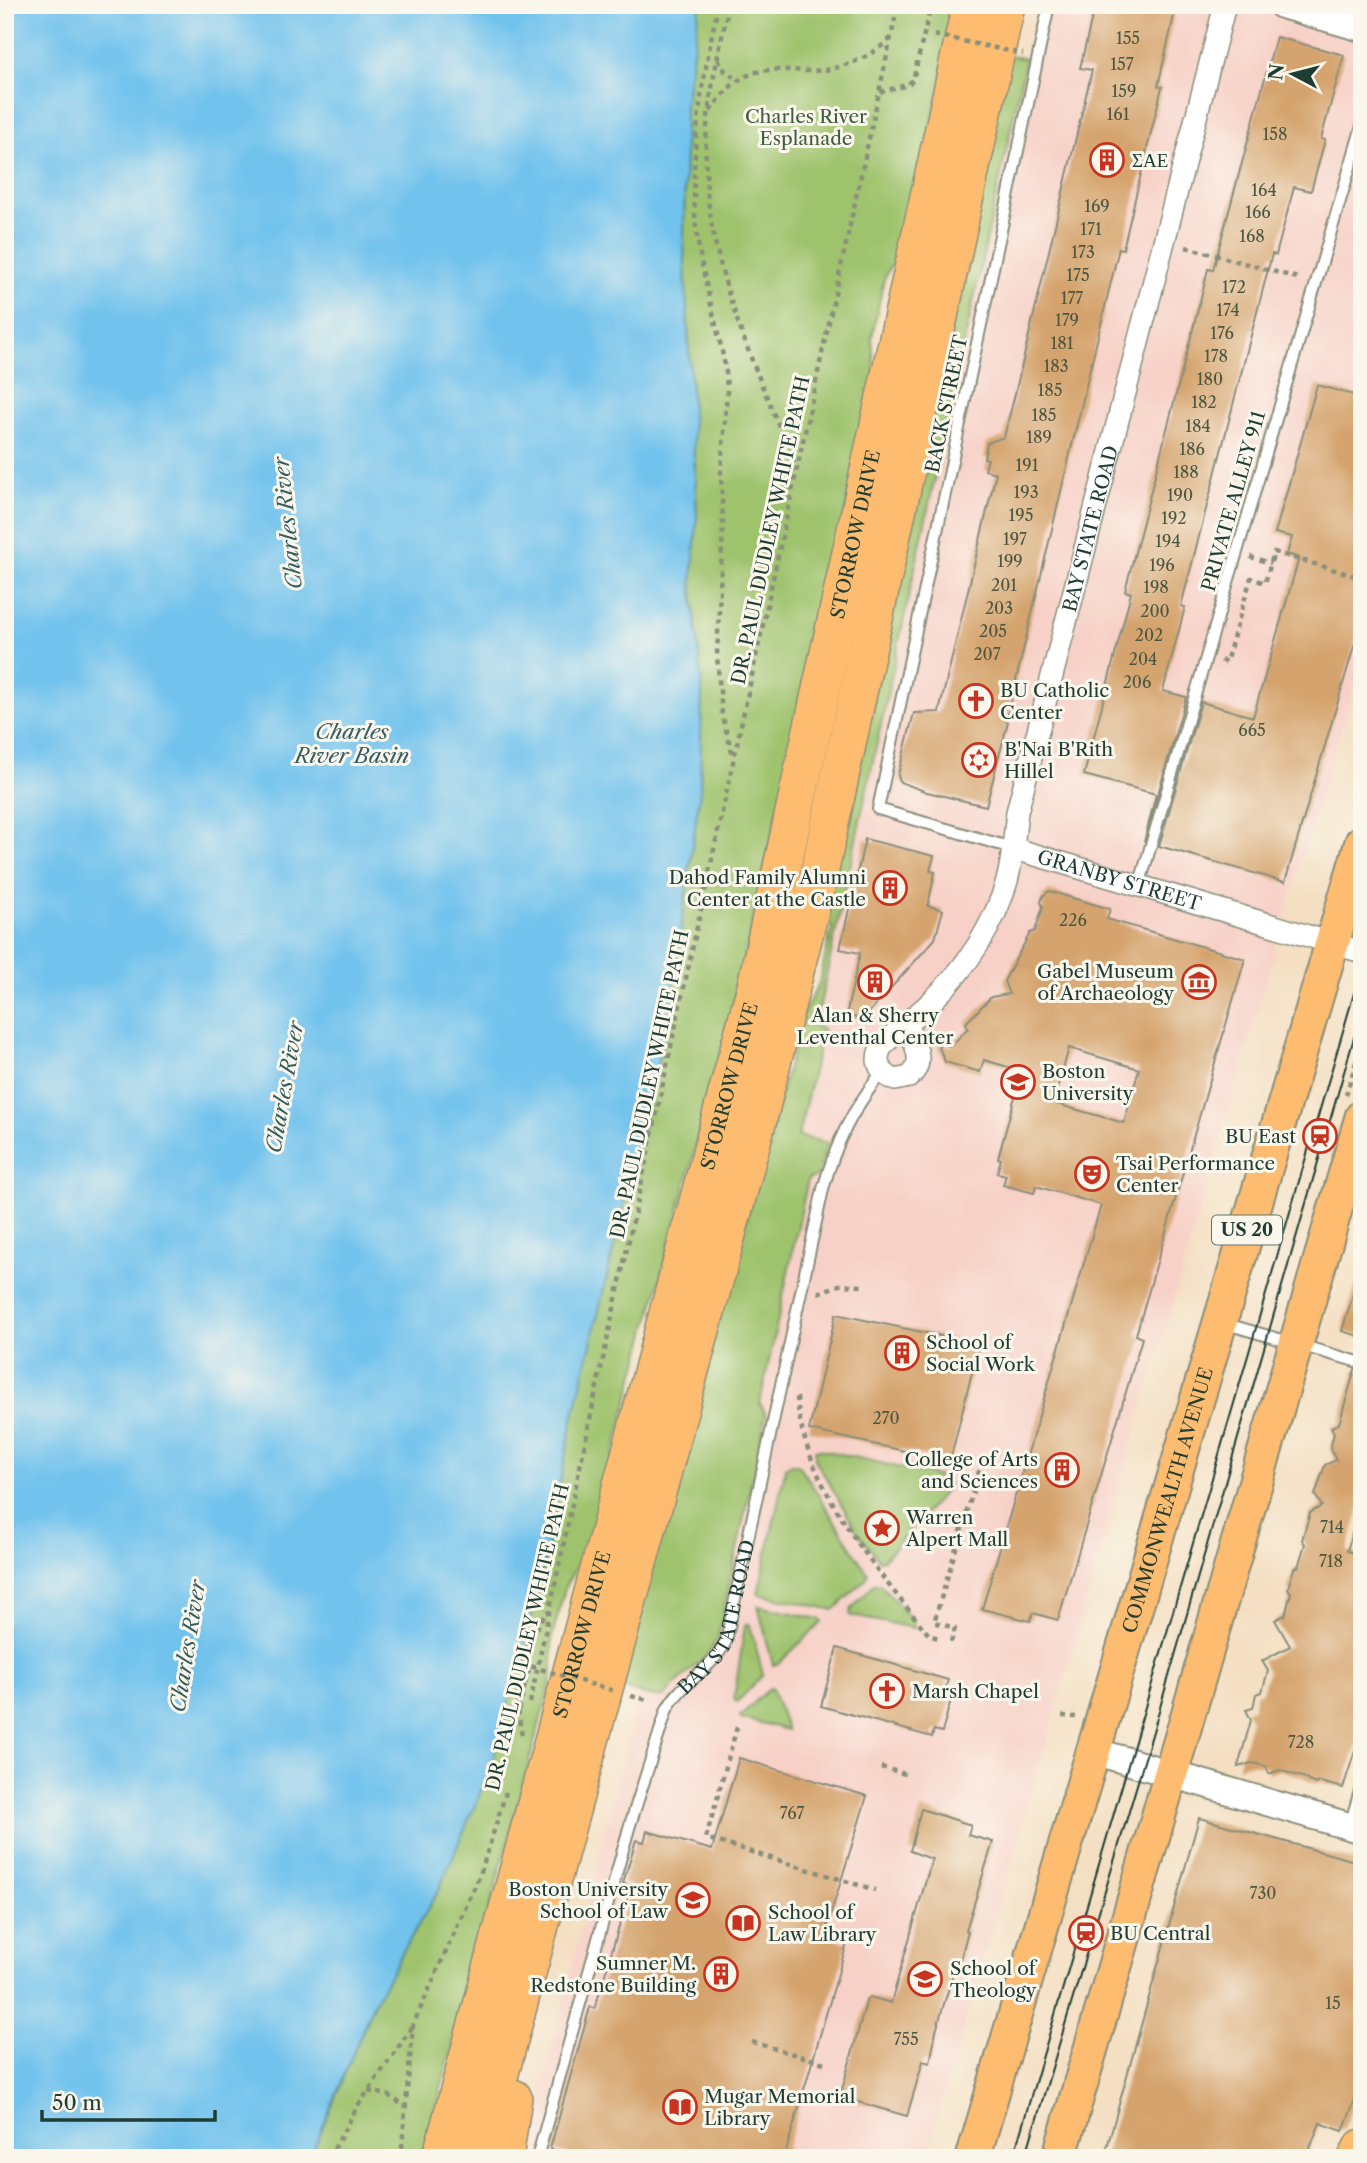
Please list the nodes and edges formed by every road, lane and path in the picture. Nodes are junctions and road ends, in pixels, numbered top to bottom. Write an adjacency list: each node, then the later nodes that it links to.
1 (718, 5): 26 (path)
2 (729, 5): 14 (path)
3 (898, 5): 12 (path, DR. PAUL DUDLEY WHITE PATH)
4 (931, 5): 16 (path)
5 (971, 5): 71 (highway, STORROW DRIVE)
6 (1006, 5): 62 (highway, STORROW DRIVE)
7 (1049, 5): 27 (lane, BACK STREET)
8 (1225, 5): 29 (street, BAY STATE ROAD)
9 (1282, 5): 10 (street)
10 (1362, 28)
11 (934, 35): 13 (path, bridge)
12 (891, 38): 15 (path); 16 (path, DR. PAUL DUDLEY WHITE PATH)
13 (1023, 54)
14 (718, 57): 15 (path); 17 (path)
15 (738, 80): 17 (path)
16 (880, 92): 21 (path, DR. PAUL DUDLEY WHITE PATH)
17 (709, 113): 21 (path)
18 (1362, 126): 20 (lane, PRIVATE ALLEY 911)
19 (1186, 247): 20 (path)
20 (1316, 283): 25 (lane, PRIVATE ALLEY 911)
21 (797, 471): 26 (path, DR. PAUL DUDLEY WHITE PATH)
22 (1246, 556): 23 (path)
23 (1271, 563): 24 (path); 25 (path)
24 (1362, 578)
25 (1206, 656): 30 (lane, PRIVATE ALLEY 911)
26 (733, 760): 42 (path, DR. PAUL DUDLEY WHITE PATH)
27 (878, 809): 29 (lane, GRANBY STREET)
28 (1362, 842): 31 (main road, COMMONWEALTH AVENUE / US 20)
29 (1012, 848): 30 (street, GRANBY STREET); 32 (street, BAY STATE ROAD)
30 (1139, 886): 31 (street, GRANBY STREET)
31 (1347, 948): 37 (main road, COMMONWEALTH AVENUE / US 20)
32 (907, 1025): 33 (street, BAY STATE ROAD); 33 (street)
33 (882, 1072): 74 (lane, BAY STATE ROAD)
34 (1362, 1117): 38 (main road)
35 (863, 1286): 36 (path)
36 (818, 1293)
37 (1220, 1322): 38 (lane); 54 (main road, COMMONWEALTH AVENUE / US 20)
38 (1296, 1345): 39 (lane); 57 (main road)
39 (1362, 1363)
40 (799, 1387): 43 (path)
41 (980, 1468): 44 (path)
42 (551, 1609): 46 (path, DR. PAUL DUDLEY WHITE PATH); 47 (path)
43 (941, 1639)
44 (951, 1642)
45 (614, 1691): 47 (path, bridge)
46 (528, 1712)
47 (518, 1715): 52 (path)
48 (1062, 1716): 49 (path)
49 (1080, 1718)
50 (525, 1723): 52 (path, DR. PAUL DUDLEY WHITE PATH)
51 (737, 1727): 61 (path)
52 (522, 1735): 53 (path, DR. PAUL DUDLEY WHITE PATH)
53 (519, 1748)
54 (1093, 1751): 57 (street); 75 (main road, COMMONWEALTH AVENUE / US 20)
55 (881, 1767): 56 (path)
56 (905, 1774)
57 (1171, 1774): 60 (street); 76 (main road)
58 (1362, 1784): 60 (lane)
59 (508, 1785): 63 (path, DR. PAUL DUDLEY WHITE PATH)
60 (1355, 1828)
61 (875, 1890)
62 (526, 1975): 72 (highway, STORROW DRIVE); 73 (highway)
63 (413, 2025): 66 (path); 67 (path, DR. PAUL DUDLEY WHITE PATH)
64 (751, 2042): 65 (path)
65 (824, 2063)
66 (368, 2091): 67 (path); 69 (path)
67 (404, 2107): 70 (path, DR. PAUL DUDLEY WHITE PATH)
68 (1362, 2148): 77 (highway)
69 (329, 2158)
70 (401, 2158)
71 (441, 2158)
72 (477, 2158)
73 (504, 2158)
74 (537, 2158)
75 (973, 2158)
76 (1059, 2158)
77 (1357, 2158)

